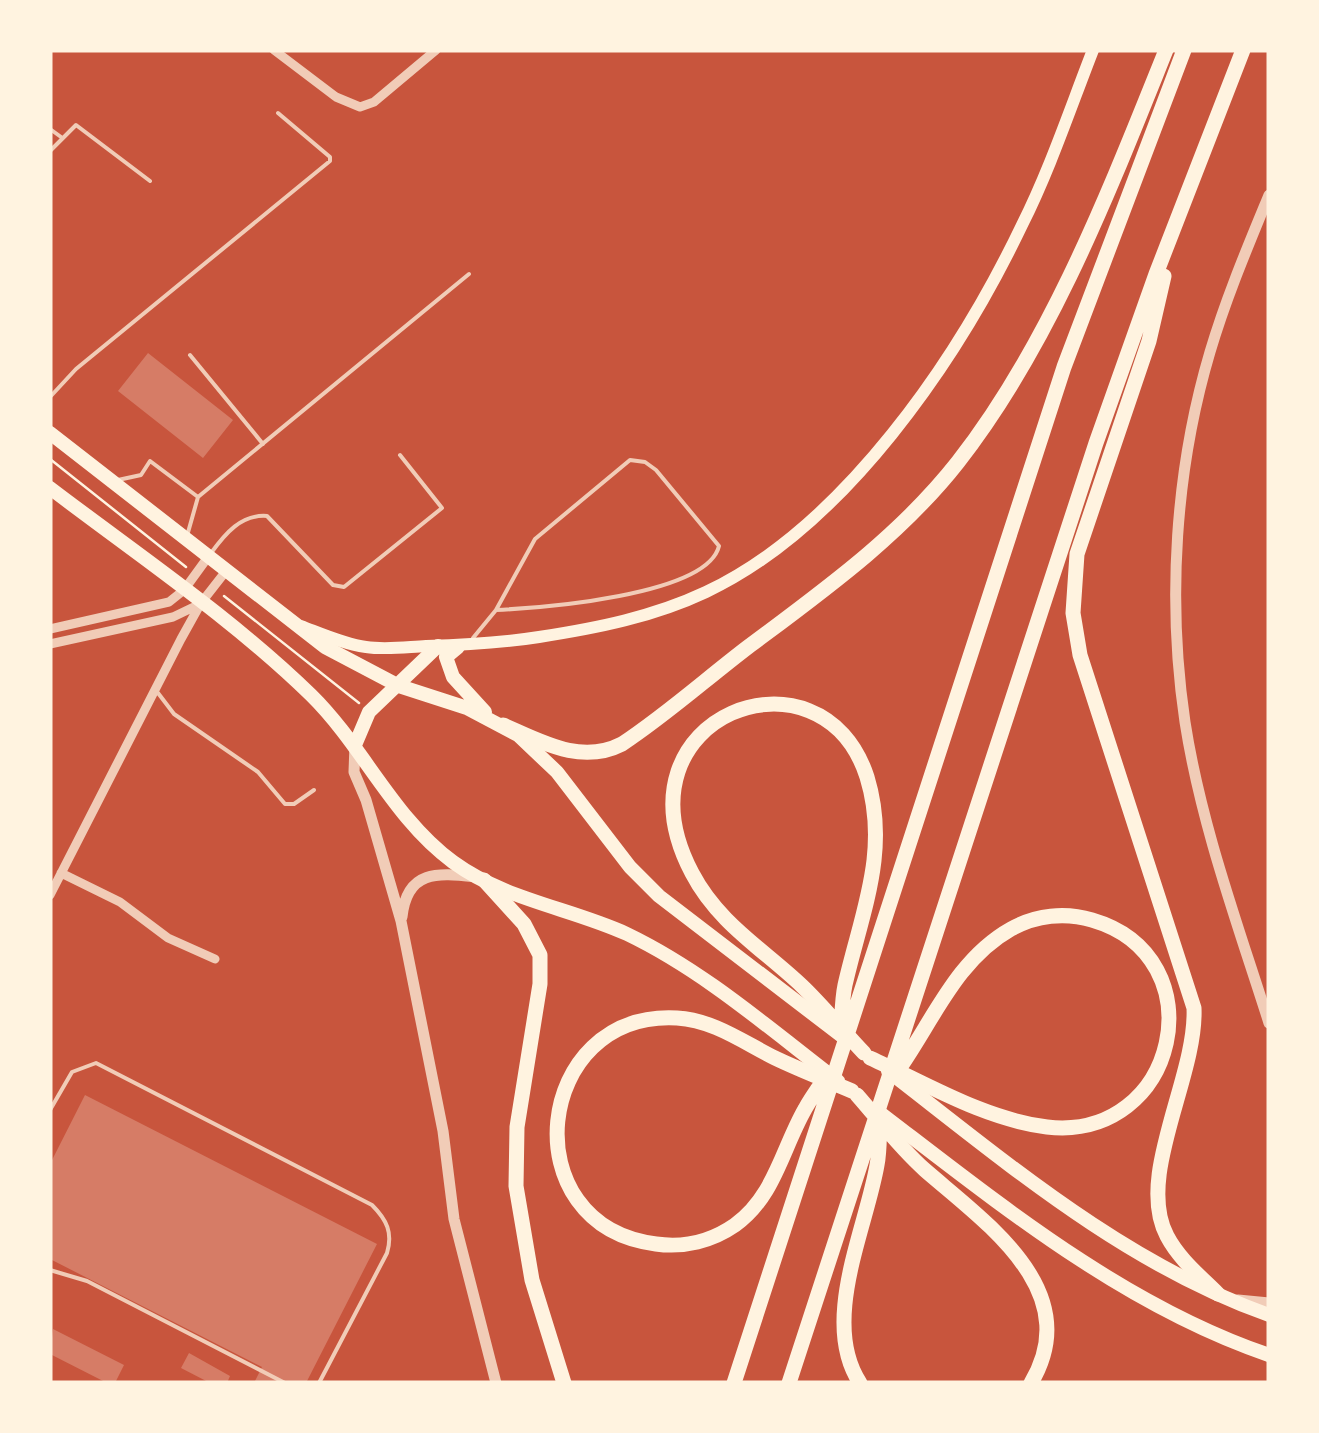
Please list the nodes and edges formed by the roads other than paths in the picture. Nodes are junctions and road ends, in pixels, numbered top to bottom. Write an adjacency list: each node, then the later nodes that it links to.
1 (274, 50): 2 (street)
2 (436, 50)
3 (1093, 50): 33 (main road)
4 (1166, 50): 36 (highway)
5 (1184, 50): 46 (highway)
6 (1243, 50): 13 (highway)
7 (278, 113): 16 (lane)
8 (50, 128): 9 (lane)
9 (61, 137): 10 (lane); 11 (lane)
10 (50, 151)
11 (150, 181)
12 (1269, 195): 44 (street)
13 (1181, 209): 47 (highway); 51 (highway)
14 (469, 274): 18 (lane)
15 (190, 355): 18 (lane)
16 (50, 396)
17 (50, 433): 20 (main road)
18 (263, 444): 22 (lane)
19 (400, 455): 24 (lane)
20 (113, 481): 22 (lane); 23 (main road)
21 (50, 488): 26 (main road)
22 (198, 497): 23 (lane)
23 (186, 540): 24 (main road)
24 (208, 557): 25 (main road); 26 (street)
25 (226, 571): 27 (street); 29 (main road)
26 (184, 590): 27 (main road); 30 (street)
27 (201, 604): 31 (street); 35 (street); 37 (main road)
28 (496, 610): 28 (lane); 33 (lane)
29 (294, 624): 32 (main road); 34 (main road)
30 (50, 629)
31 (50, 644)
32 (438, 646): 33 (main road); 34 (main road)
33 (462, 647): 36 (main road)
34 (399, 686): 36 (main road); 37 (main road)
35 (154, 689): 38 (lane); 39 (street)
36 (498, 722): 45 (main road)
37 (354, 744): 40 (main road); 42 (street)
38 (314, 790)
39 (61, 873): 41 (street); 43 (street)
40 (481, 879): 42 (street); 48 (main road); 58 (highway)
41 (50, 895)
42 (401, 922): 57 (street)
43 (215, 959)
44 (1269, 1023)
45 (867, 1055): 46 (highway); 47 (highway); 51 (main road)
46 (838, 1058): 48 (highway); 59 (highway)
47 (883, 1092): 60 (highway); 61 (highway)
48 (854, 1093): 54 (main road); 62 (highway)
49 (50, 1110): 56 (lane)
50 (50, 1270): 55 (lane)
51 (1224, 1297): 52 (street); 53 (main road)
52 (1269, 1302)
53 (1269, 1315)
54 (1269, 1355)
55 (285, 1383)
56 (318, 1383)
57 (496, 1383)
58 (564, 1383)
59 (734, 1383)
60 (789, 1383)
61 (860, 1383)
62 (1031, 1383)

